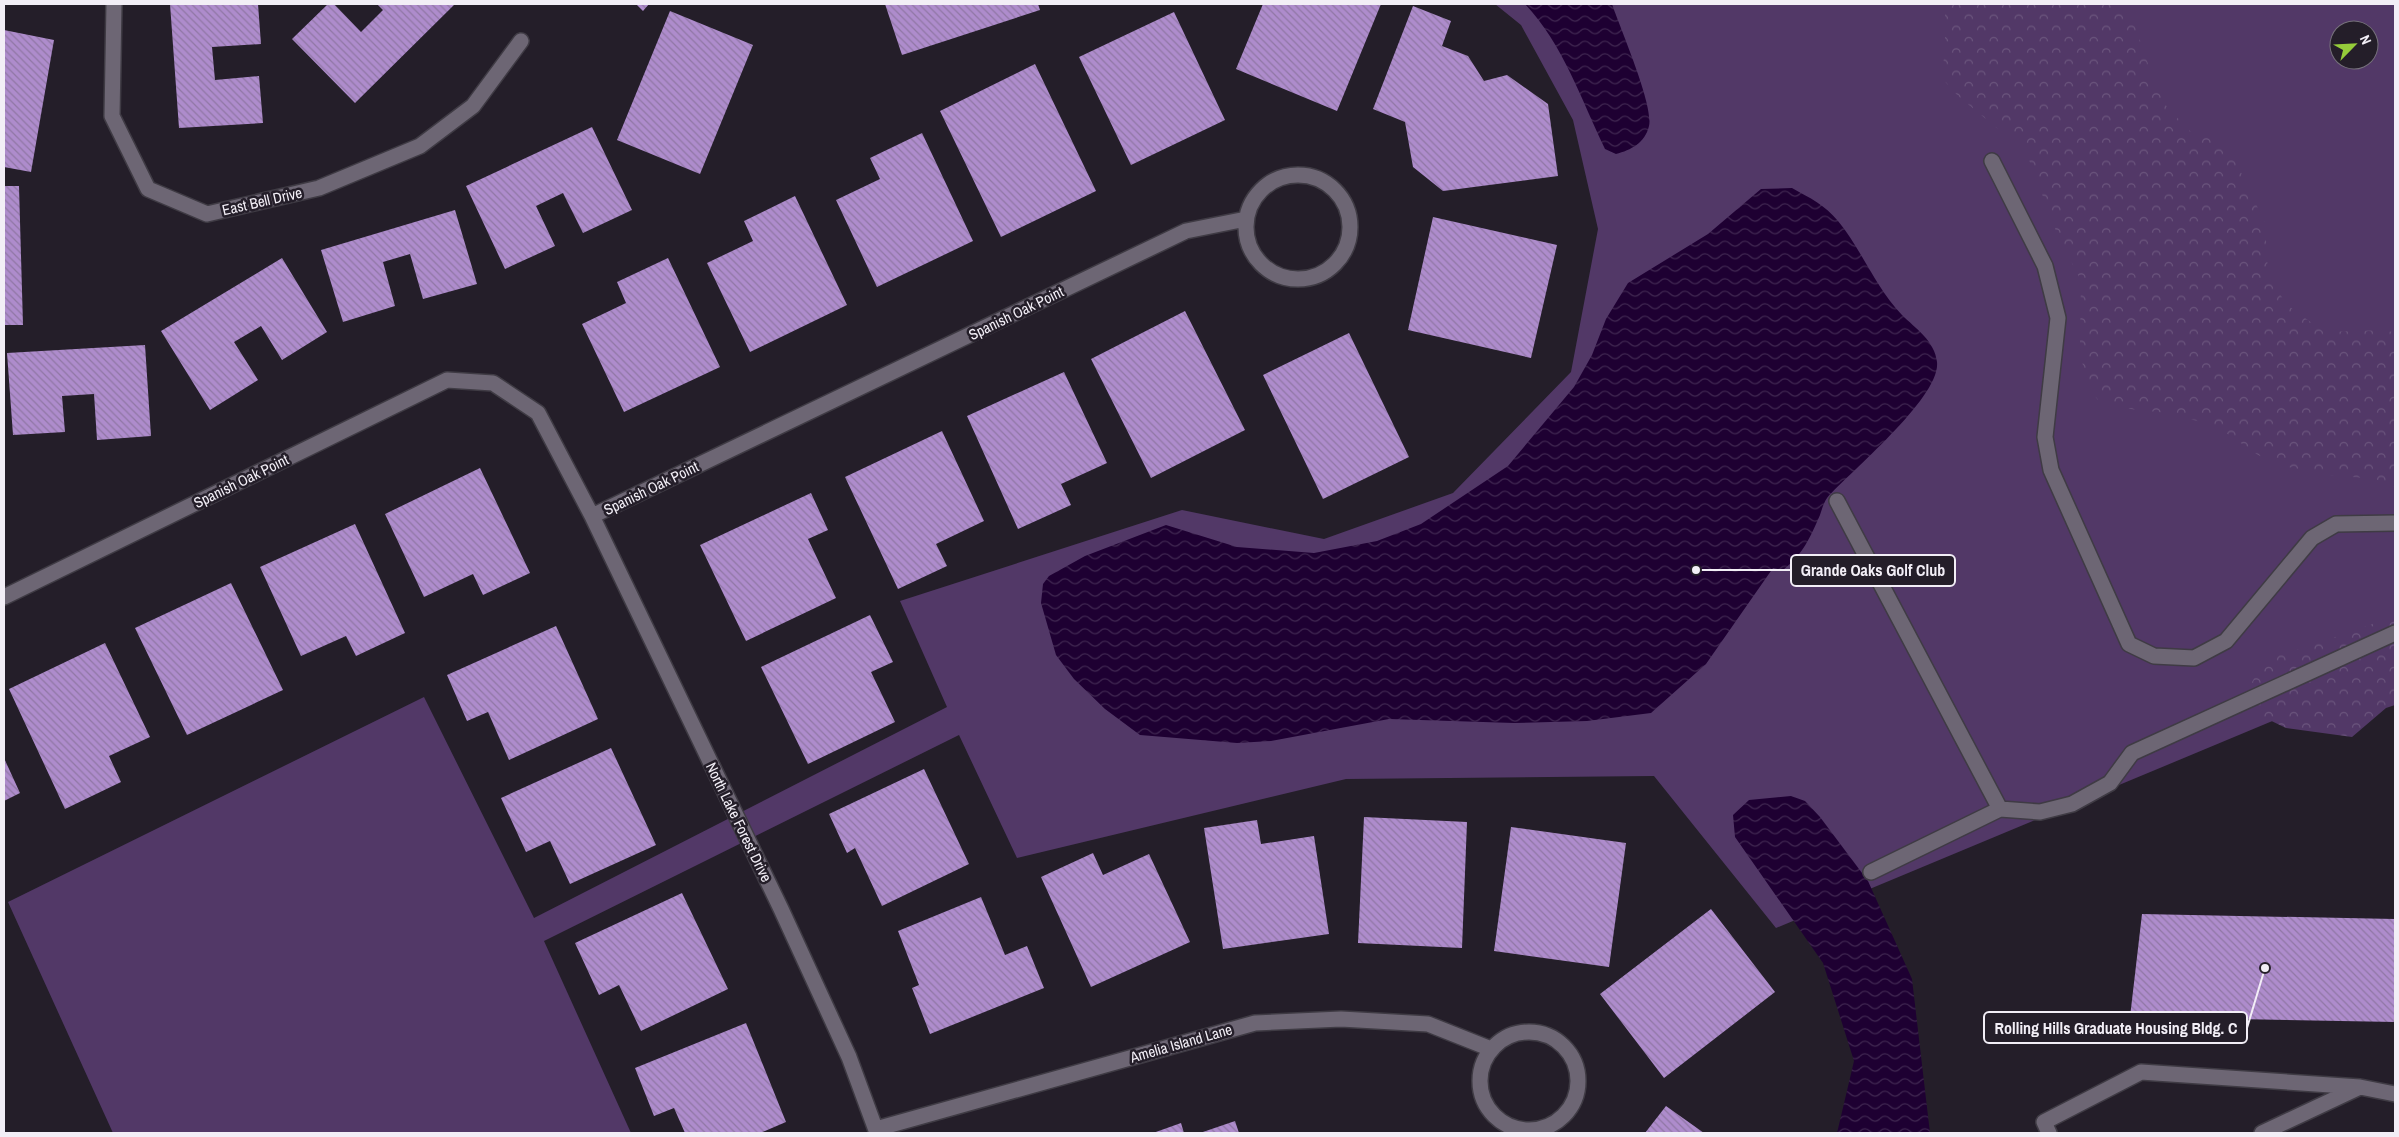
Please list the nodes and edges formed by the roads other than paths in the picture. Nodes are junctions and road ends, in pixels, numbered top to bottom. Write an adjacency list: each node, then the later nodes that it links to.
1 (114, 4): 2 (street, East Bell Drive)
2 (521, 41)
3 (1992, 161): 7 (street)
4 (1246, 219): 4 (street); 6 (street, Spanish Oak Point)
5 (1837, 500): 10 (street)
6 (592, 516): 8 (street, Spanish Oak Point); 15 (street, North Lake Forest Drive)
7 (2395, 523)
8 (4, 596)
9 (2395, 634): 10 (street)
10 (2000, 809): 11 (street)
11 (1871, 872)
12 (1491, 1049): 12 (street); 15 (street, Amelia Island Lane)
13 (2360, 1086): 14 (street); 16 (street); 17 (street)
14 (2395, 1094)
15 (876, 1131)
16 (2049, 1133)
17 (2262, 1133)

